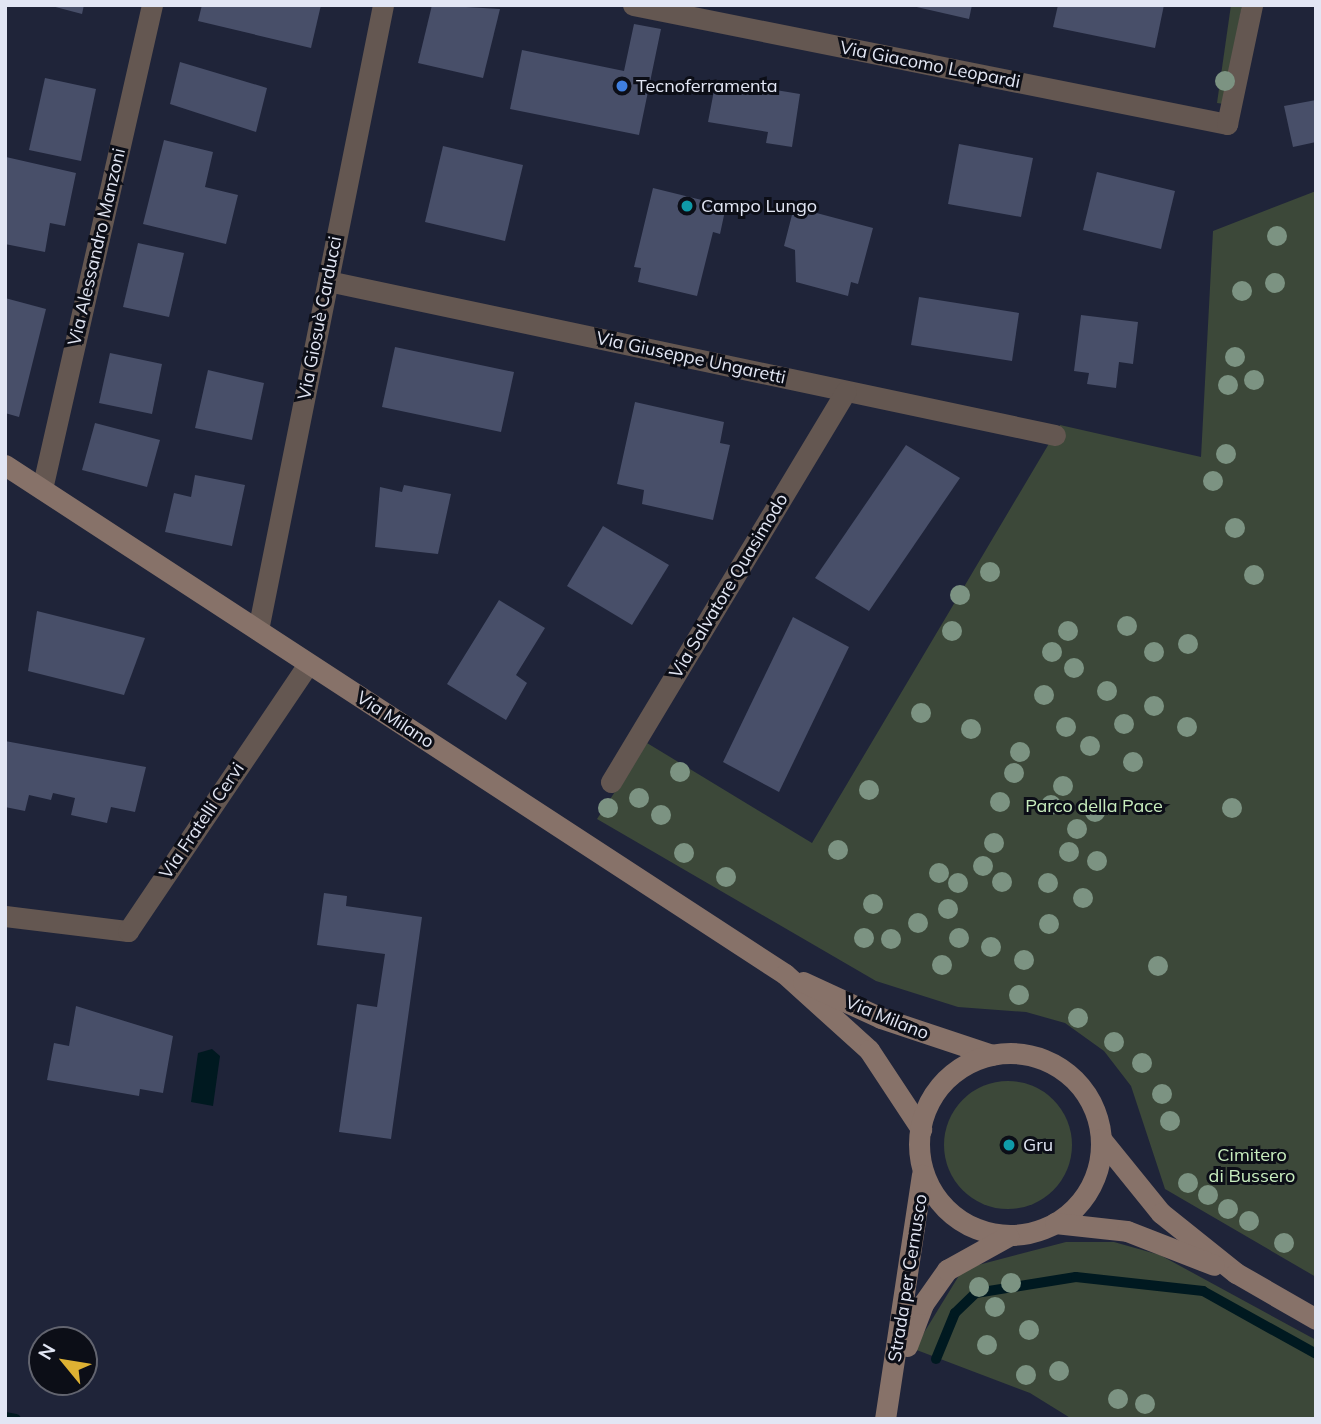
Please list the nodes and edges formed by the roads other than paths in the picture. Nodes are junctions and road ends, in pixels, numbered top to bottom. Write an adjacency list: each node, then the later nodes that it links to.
1 (152, 5): 9 (street, Via Alessandro Manzoni)
2 (383, 5): 5 (street, Via Giosuè Carducci)
3 (633, 5): 4 (street, Via Giacomo Leopardi)
4 (1252, 5)
5 (328, 281): 6 (street, Via Giuseppe Ungaretti); 10 (street, Via Giosuè Carducci)
6 (846, 391): 7 (street, Via Giuseppe Ungaretti); 12 (street, Via Salvatore Quasimodo)
7 (1055, 435)
8 (5, 465): 9 (street, Via Milano)
9 (42, 489): 10 (street, Via Milano)
10 (258, 630): 11 (street, Via Milano)
11 (308, 664): 13 (street, Via Fratelli Cervi); 14 (street, Via Milano)
12 (611, 782)
13 (5, 916)
14 (785, 974): 15 (street, Via Milano); 16 (street, Via Milano)
15 (992, 1055): 16 (street, Via Milano); 17 (street, Via Milano)
16 (921, 1129): 18 (street, Via Milano)
17 (1101, 1139): 19 (street, Via Milano); 21 (street, Via Milano)
18 (923, 1169): 20 (street, Via Milano); 23 (street, Strada per Cernusco)
19 (1055, 1223): 20 (street, Via Milano); 21 (street, Via Milano)
20 (1009, 1235): 23 (street, Strada per Cernusco)
21 (1236, 1273): 22 (street, Via Milano)
22 (1316, 1320)
23 (891, 1387): 24 (street, Strada per Cernusco)
24 (885, 1419)

